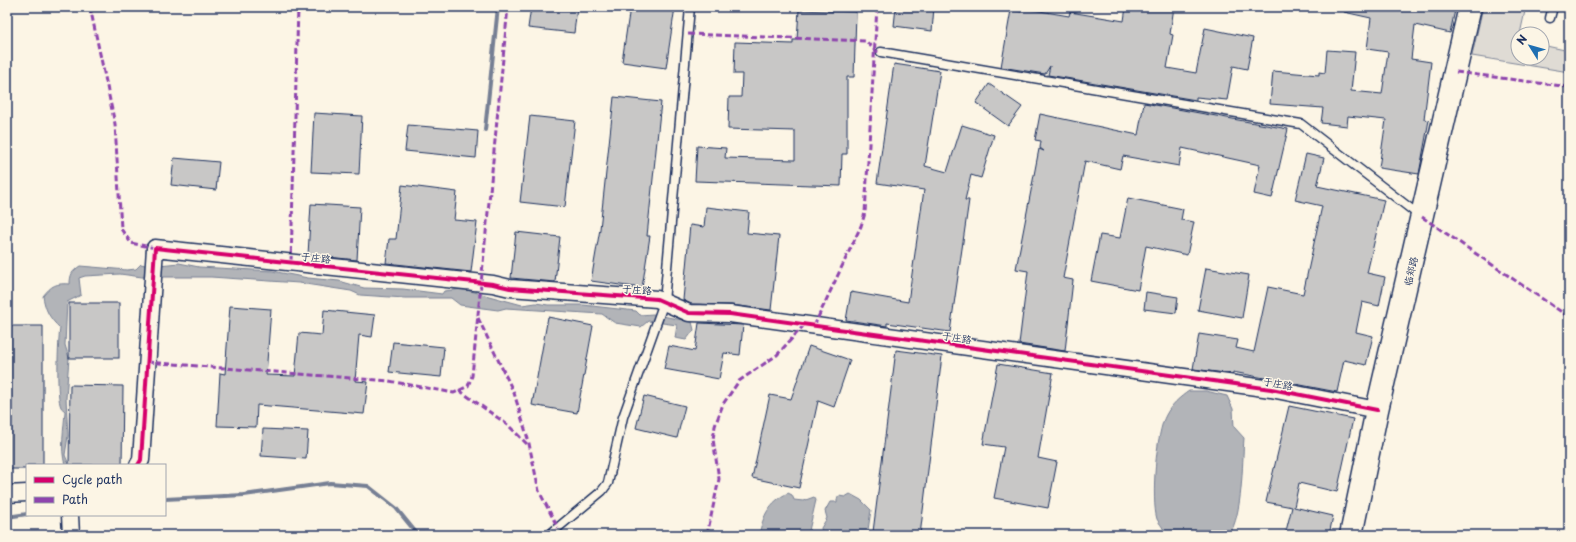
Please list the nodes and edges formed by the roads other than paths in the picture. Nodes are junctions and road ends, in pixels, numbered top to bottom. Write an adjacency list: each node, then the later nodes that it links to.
1 (690, 7): 7 (lane)
2 (1470, 7): 6 (main road, 临郑路)
3 (1552, 7): 4 (lane)
4 (1550, 18)
5 (881, 52): 6 (lane)
6 (1422, 217): 8 (main road, 临郑路)
7 (664, 302): 8 (street, 于庄路); 9 (street, 于庄路); 14 (lane)
8 (1377, 410): 15 (main road, 临郑路)
9 (138, 464)
10 (26, 493): 11 (street)
11 (7, 494)
12 (70, 516): 13 (street)
13 (71, 535)
14 (550, 535)
15 (1351, 535)

